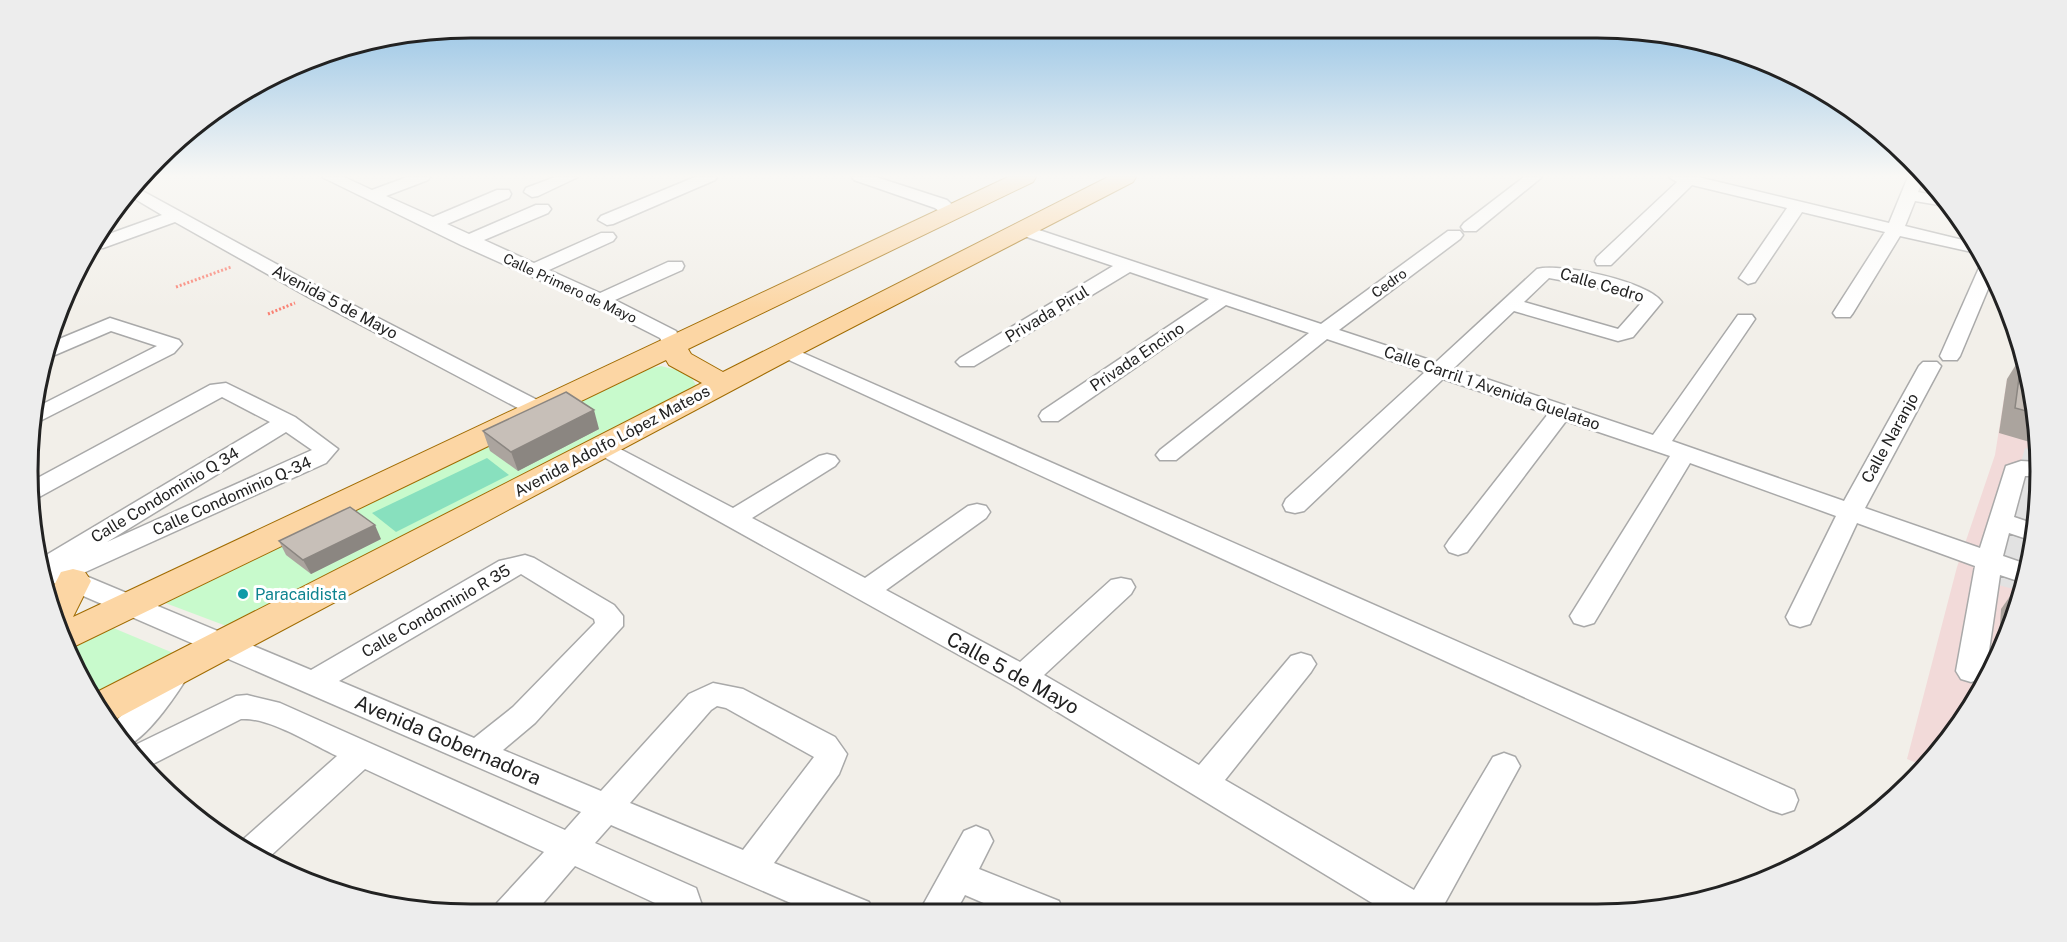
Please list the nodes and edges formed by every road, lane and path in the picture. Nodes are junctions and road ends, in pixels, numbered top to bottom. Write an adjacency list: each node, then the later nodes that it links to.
1 (158, 221): 17 (street)
2 (189, 221): 20 (street, Avenida 5 de Mayo)
3 (425, 221): 14 (street, Calle Primero de Mayo)
4 (439, 221): 14 (street)
5 (514, 221): 18 (street)
6 (621, 221): 24 (street)
7 (932, 221): 34 (main road)
8 (1037, 221): 15 (main road, Avenida Adolfo López Mateos)
9 (1475, 221): 33 (street, Cedro)
10 (1642, 221): 21 (street)
11 (1787, 221): 26 (street)
12 (1858, 221): 16 (street)
13 (1899, 221): 16 (street)
14 (432, 224): 18 (street, Calle Primero de Mayo)
15 (1021, 229): 23 (street, Calle Carril 1 Avenida Guelatao); 36 (main road, Avenida Adolfo López Mateos)
16 (1895, 230): 19 (street); 31 (street)
17 (104, 241)
18 (467, 241): 24 (street, Calle Primero de Mayo)
19 (1966, 246)
20 (255, 258): 27 (path); 42 (street, Avenida 5 de Mayo)
21 (1604, 261)
22 (675, 266): 29 (street)
23 (1126, 266): 28 (street, Calle Carril 1 Avenida Guelatao); 38 (street, Privada Pirul)
24 (533, 270): 29 (street, Calle Primero de Mayo)
25 (1984, 277): 37 (street)
26 (1748, 278)
27 (176, 287)
28 (1223, 298): 33 (street, Calle Carril 1 Avenida Guelatao); 45 (street, Privada Encino)
29 (600, 300): 34 (street, Calle Primero de Mayo)
30 (1510, 304): 30 (street, Calle Cedro); 40 (street, Calle Cedro)
31 (1843, 313)
32 (1745, 319): 47 (street)
33 (1324, 331): 40 (street, Calle Carril 1 Avenida Guelatao); 50 (street, Cedro)
34 (673, 345): 41 (main road); 42 (main road)
35 (56, 348): 44 (street)
36 (785, 351): 41 (main road, Avenida Adolfo López Mateos); 84 (street)
37 (1950, 356)
38 (968, 362)
39 (1930, 366): 55 (street, Calle Naranjo)
40 (1439, 371): 43 (street, Calle Carril 1 Avenida Guelatao); 54 (street, Calle Cedro)
41 (723, 382): 48 (main road, Avenida Adolfo López Mateos)
42 (538, 410): 66 (main road)
43 (1562, 411): 47 (street, Calle Carril 1 Avenida Guelatao); 60 (street)
44 (41, 413)
45 (1050, 416)
46 (287, 422): 53 (street, Calle Condominio Q-34); 63 (street, Calle Condominio Q 34); 63 (street, Calle Condominio Q-34)
47 (1658, 444): 49 (street, Calle Carril 1 Avenida Guelatao)
48 (601, 446): 57 (street, Calle 5 de Mayo); 71 (main road, Avenida Adolfo López Mateos)
49 (1684, 453): 55 (street, Calle Carril 1 Avenida Guelatao); 68 (street)
50 (1168, 455)
51 (827, 461): 57 (street)
52 (2030, 468): 58 (street)
53 (38, 488)
54 (1296, 505)
55 (1851, 510): 61 (street, Calle Carril 1 Avenida Guelatao); 69 (street, Calle Naranjo)
56 (977, 512): 65 (street)
57 (734, 518): 65 (street, Calle 5 de Mayo)
58 (2000, 521): 59 (street); 61 (street)
59 (2026, 529)
60 (1458, 546)
61 (1989, 561): 62 (street, Calle Carril 1 Avenida Guelatao); 74 (street)
62 (2018, 571)
63 (53, 573): 66 (street, Avenida Gobernadora); 67 (main road)
64 (1121, 587): 75 (street)
65 (866, 591): 75 (street, Calle 5 de Mayo)
66 (128, 604): 70 (main road); 71 (street, Avenida Gobernadora)
67 (60, 607)
68 (1584, 616)
69 (1800, 617)
70 (69, 634)
71 (224, 645): 73 (main road, Avenida Adolfo López Mateos); 76 (street, Avenida Gobernadora)
72 (1301, 664): 83 (street)
73 (178, 668): 77 (main road, Avenida Adolfo López Mateos); 78 (street)
74 (1971, 671)
75 (1023, 677): 83 (street, Calle 5 de Mayo)
76 (313, 683): 80 (street, Avenida Gobernadora); 80 (street, Calle Condominio R 35)
77 (107, 705)
78 (125, 732)
79 (363, 752): 81 (street); 87 (street); 88 (street)
80 (477, 753): 85 (street, Avenida Gobernadora)
81 (144, 756)
82 (1504, 766): 97 (street)
83 (1204, 783): 96 (street, Calle 5 de Mayo)
84 (1782, 800)
85 (605, 807): 88 (street); 89 (street, Avenida Gobernadora); 89 (street)
86 (976, 841): 90 (street)
87 (256, 847)
88 (569, 848): 91 (street); 92 (street)
89 (749, 869): 93 (street, Avenida Gobernadora)
90 (958, 876): 94 (street); 95 (street)
91 (520, 904)
92 (684, 904)
93 (832, 904)
94 (942, 904)
95 (1025, 904)
96 (1407, 904)
97 (1425, 904)

